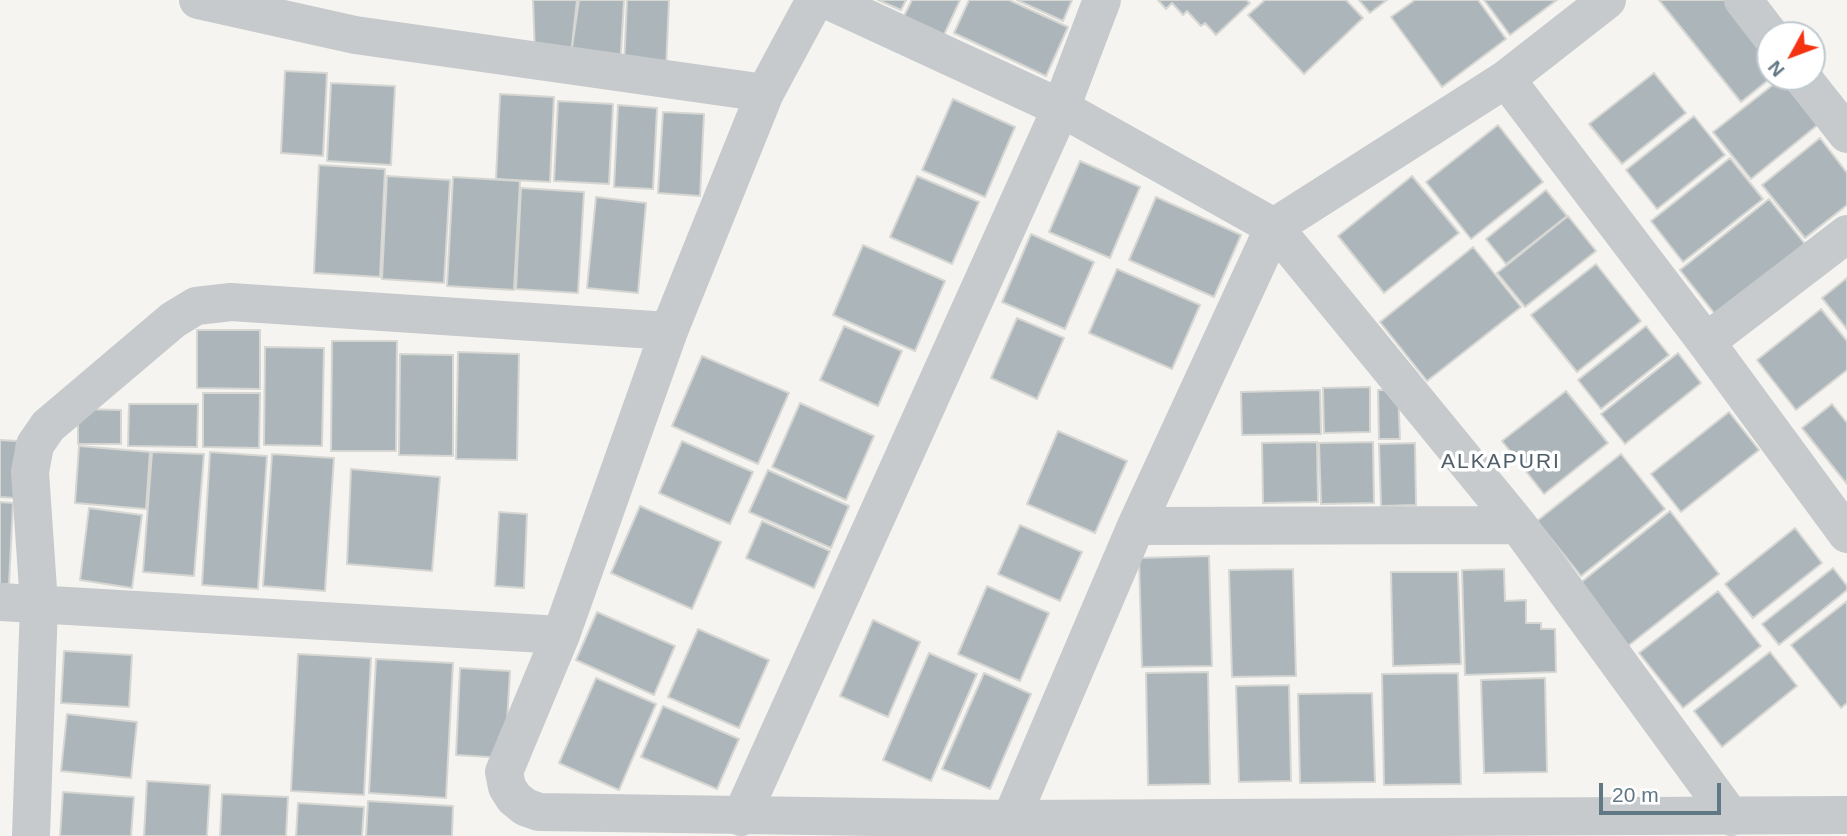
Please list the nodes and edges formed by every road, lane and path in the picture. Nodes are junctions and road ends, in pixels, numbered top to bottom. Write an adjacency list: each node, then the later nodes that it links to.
1 (198, 0): 10 (street)
2 (815, 0): 10 (street)
3 (827, 0): 11 (street)
4 (1101, 0): 11 (street)
5 (1607, 0): 8 (street)
6 (1743, 0): 7 (street)
7 (1759, 21)
8 (1506, 79): 13 (street); 16 (street)
9 (1813, 91): 12 (street)
10 (765, 93): 15 (street)
11 (1061, 108): 13 (street); 24 (street)
12 (1847, 134)
13 (1274, 227): 18 (street); 19 (street)
14 (1847, 234): 16 (street)
15 (669, 331): 21 (street); 22 (street)
16 (1706, 342): 17 (street)
17 (1843, 520)
18 (1518, 525): 19 (street); 25 (street)
19 (1136, 526): 26 (street)
20 (0, 602): 21 (street)
21 (39, 604): 22 (street); 27 (street)
22 (561, 635): 24 (street)
23 (1847, 815): 25 (street)
24 (741, 817): 26 (street)
25 (1731, 817): 26 (street)
26 (1011, 819)
27 (31, 836)

